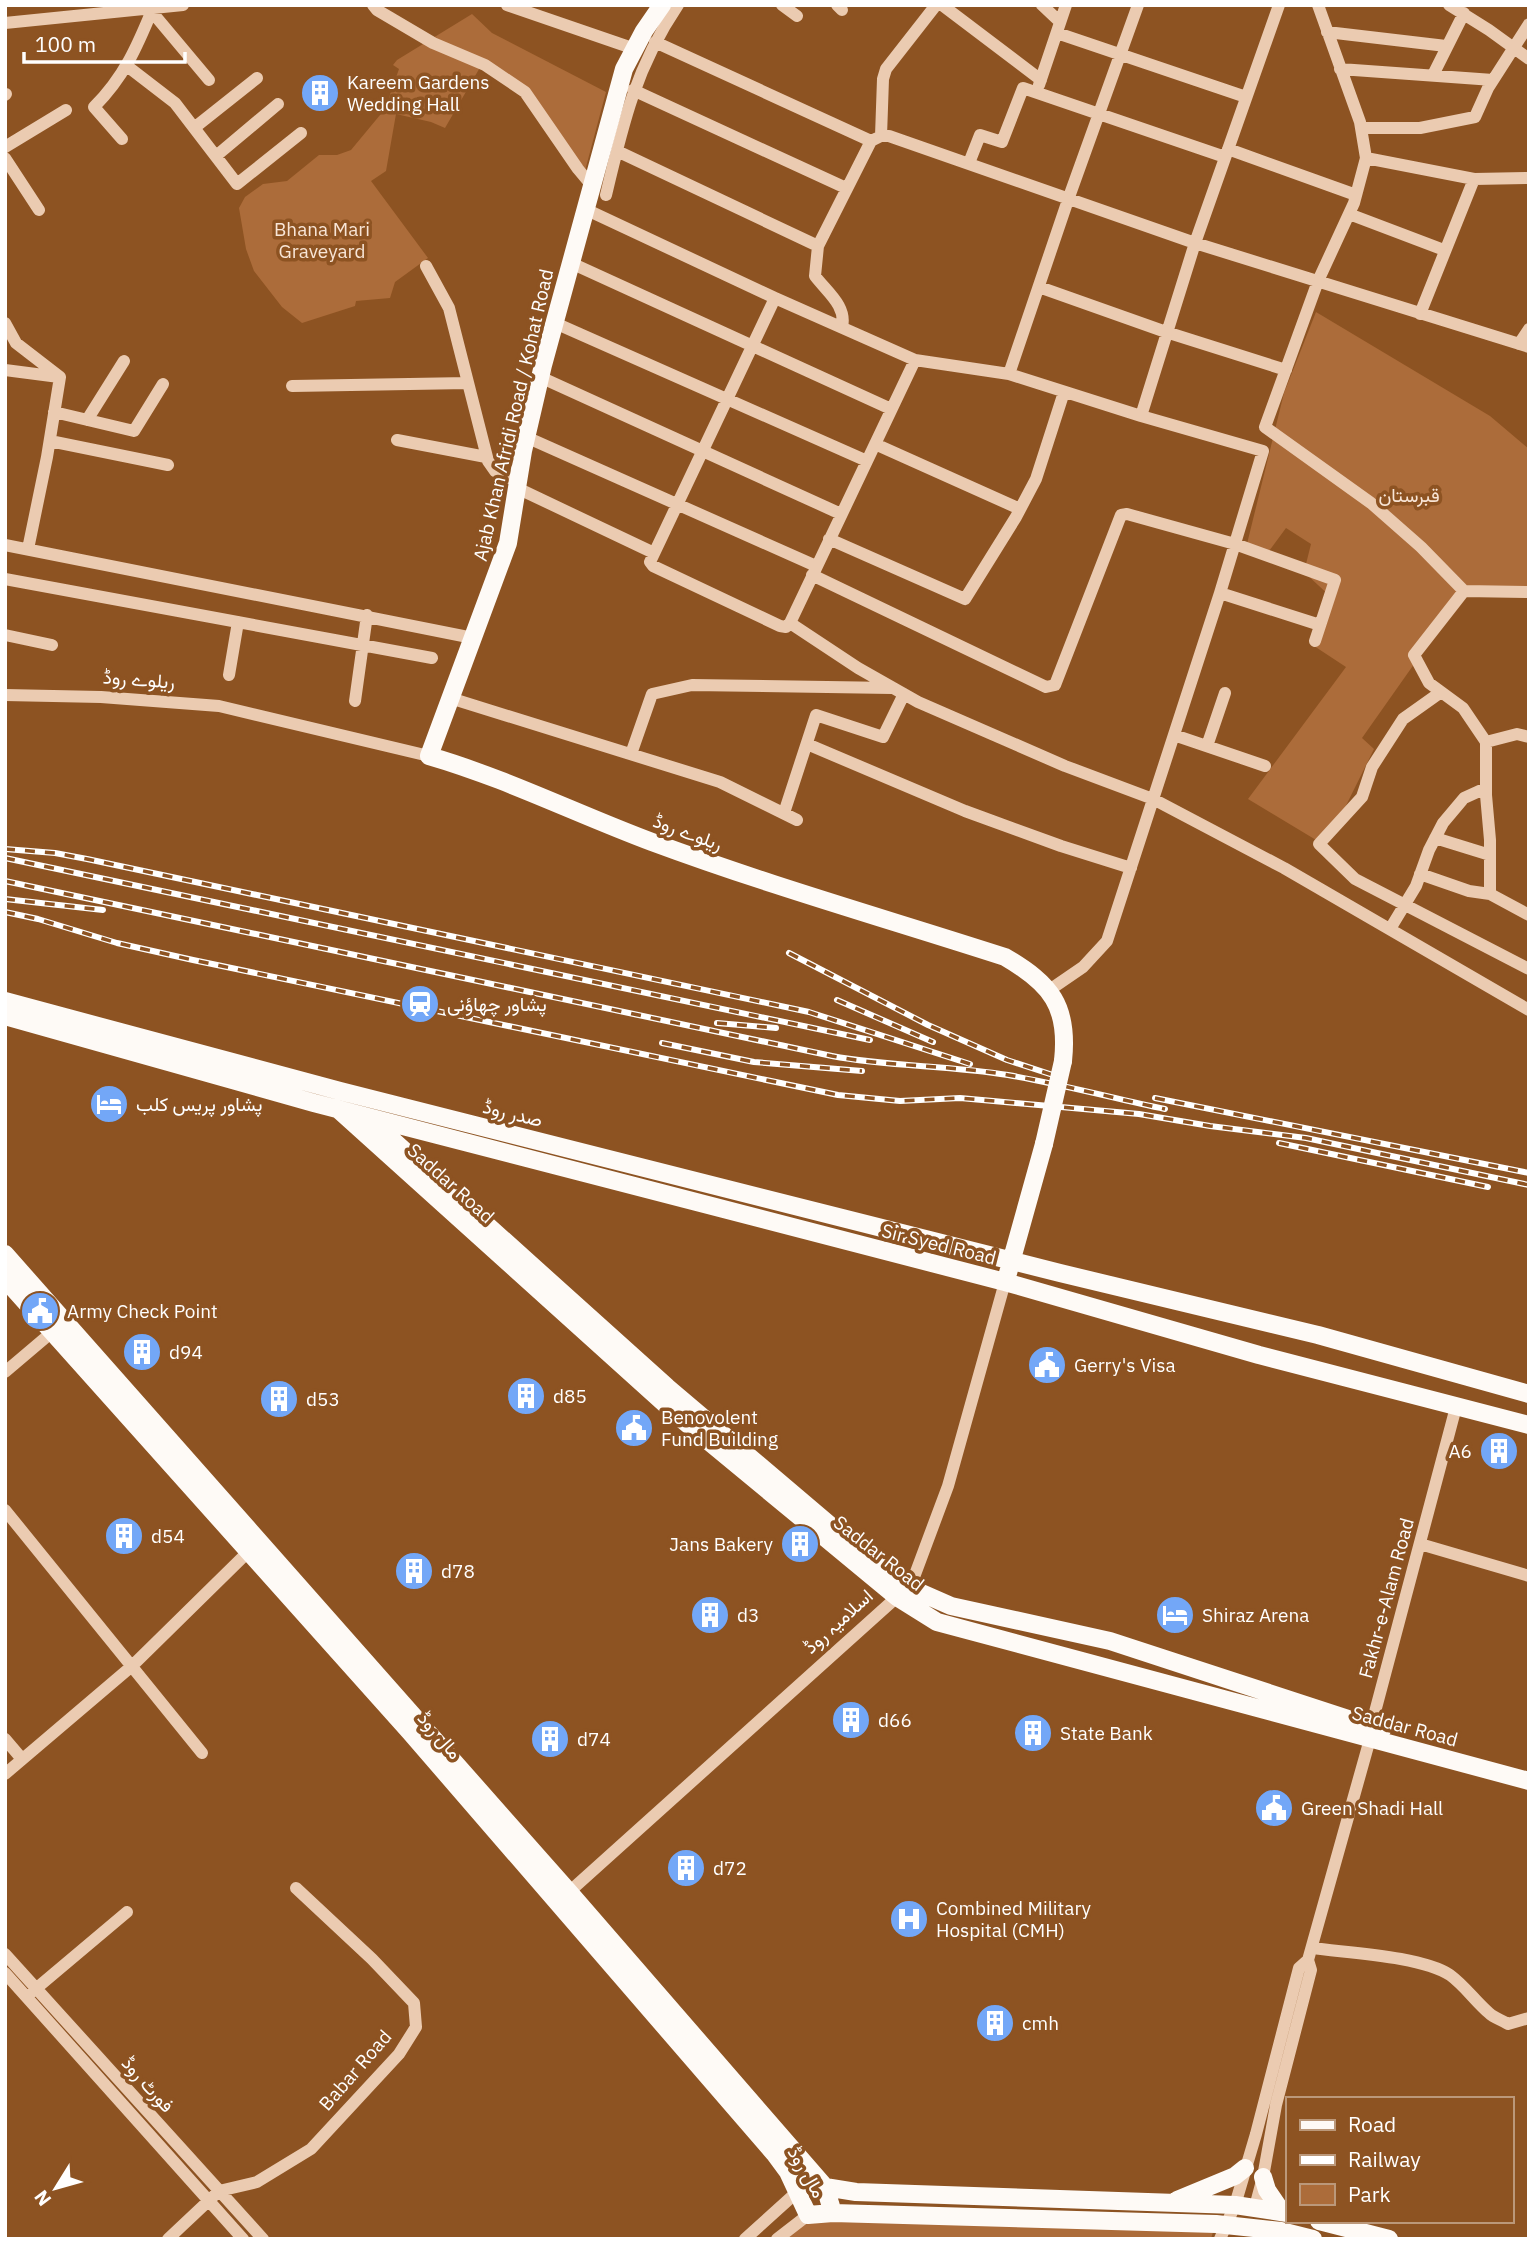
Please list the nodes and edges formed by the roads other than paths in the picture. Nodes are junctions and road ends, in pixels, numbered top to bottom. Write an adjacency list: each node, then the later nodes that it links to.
1 (183, 5): 16 (street)
2 (373, 5): 56 (street)
3 (507, 5): 15 (street)
4 (662, 5): 26 (main road, Ajab Khan Afridi Road / Kohat Road)
5 (678, 5): 23 (street)
6 (782, 5): 18 (street)
7 (936, 5): 45 (street)
8 (942, 5): 35 (street)
9 (1042, 5): 21 (street)
10 (1066, 5): 21 (street)
11 (1138, 5): 27 (street)
12 (1279, 5): 37 (street)
13 (1318, 5): 22 (street)
14 (1449, 5): 17 (street)
15 (529, 9): 26 (street)
16 (153, 10): 19 (street); 29 (street); 33 (street)
17 (1468, 12): 24 (street); 25 (street)
18 (797, 16)
19 (5, 23)
20 (1529, 24): 25 (street)
21 (1059, 27): 27 (street); 35 (street)
22 (1327, 32): 24 (street); 30 (street)
23 (655, 42): 36 (street); 45 (street)
24 (1447, 46): 31 (street)
25 (1514, 47): 28 (street); 34 (street)
26 (635, 49): 56 (main road, Ajab Khan Afridi Road / Kohat Road)
27 (1120, 55): 37 (street); 40 (street)
28 (1529, 59)
29 (127, 66): 41 (street); 44 (street)
30 (1340, 69): 31 (street); 42 (street)
31 (1433, 75): 34 (street)
32 (257, 78): 41 (street)
33 (209, 80)
34 (1493, 80): 42 (street)
35 (1039, 86): 40 (street); 52 (street)
36 (633, 90): 47 (street); 55 (street)
37 (1246, 97): 48 (street)
38 (278, 104): 49 (street)
39 (66, 110): 46 (street)
40 (1099, 113): 48 (street); 58 (street)
41 (194, 128): 49 (street)
42 (1361, 128): 51 (street)
43 (301, 133): 49 (street)
44 (122, 139)
45 (876, 139): 52 (street); 55 (street)
46 (5, 147)
47 (617, 151): 56 (street); 63 (street)
48 (1227, 153): 57 (street); 62 (street)
49 (216, 156)
50 (5, 158): 60 (street)
51 (1366, 158): 54 (street); 57 (street)
52 (969, 163): 58 (street)
53 (1529, 178): 54 (street)
54 (1474, 179): 64 (street)
55 (846, 188): 63 (street)
56 (599, 191): 59 (main road, Ajab Khan Afridi Road / Kohat Road)
57 (1356, 195): 61 (street)
58 (1069, 197): 62 (street); 68 (street)
59 (585, 209): 65 (main road, Ajab Khan Afridi Road / Kohat Road); 69 (street)
60 (39, 210)
61 (1349, 214): 64 (street); 67 (street)
62 (1195, 243): 67 (street); 75 (street)
63 (818, 246): 73 (street)
64 (1444, 250): 70 (street)
65 (571, 263): 72 (main road, Ajab Khan Afridi Road / Kohat Road); 76 (street)
66 (426, 266): 85 (street)
67 (1318, 281): 70 (street); 81 (street)
68 (1039, 287): 75 (street); 82 (street)
69 (775, 298): 73 (street); 76 (street)
70 (1420, 314): 77 (street)
71 (5, 323): 83 (street)
72 (555, 323): 84 (main road, Ajab Khan Afridi Road / Kohat Road); 89 (street)
73 (842, 327): 78 (street)
74 (1529, 329): 77 (street)
75 (1166, 332): 81 (street); 92 (street)
76 (752, 346): 89 (street); 90 (street)
77 (1524, 346)
78 (915, 360): 82 (street); 90 (street)
79 (124, 361): 93 (street)
80 (5, 369): 83 (street)
81 (1286, 370): 113 (street)
82 (1009, 374): 88 (street)
83 (60, 377): 91 (street)
84 (541, 377): 94 (main road, Ajab Khan Afridi Road / Kohat Road); 98 (street)
85 (468, 383): 87 (street); 99 (street)
86 (163, 384): 93 (street)
87 (292, 386)
88 (1064, 392): 92 (street); 104 (street)
89 (727, 399): 98 (street); 100 (street)
90 (891, 410): 97 (street)
91 (54, 412): 93 (street); 95 (street)
92 (1141, 416): 107 (street)
93 (87, 420)
94 (526, 437): 102 (main road, Ajab Khan Afridi Road / Kohat Road); 103 (street)
95 (50, 440): 101 (street); 109 (street)
96 (397, 440): 99 (street)
97 (875, 444): 100 (street); 104 (street)
98 (703, 451): 103 (street); 105 (street)
99 (486, 457): 102 (street)
100 (867, 461): 105 (street)
101 (167, 465)
102 (517, 485): 110 (street); 121 (main road, Ajab Khan Afridi Road / Kohat Road)
103 (677, 505): 110 (street); 111 (street)
104 (1020, 509): 106 (street)
105 (841, 513): 106 (street)
106 (829, 539): 111 (street)
107 (1235, 544): 111 (street); 115 (street); 119 (street)
108 (6, 549): 109 (street)
109 (28, 549): 116 (street)
110 (654, 553): 118 (street)
111 (814, 571): 118 (street)
112 (5, 579): 117 (street)
113 (1464, 591): 114 (street); 128 (street)
114 (1529, 592)
115 (1220, 593): 119 (street); 133 (street)
116 (367, 615): 121 (street); 124 (street)
117 (237, 622): 124 (street); 126 (street)
118 (790, 623): 127 (street)
119 (1320, 625): 122 (street)
120 (5, 635): 123 (street)
121 (473, 638): 131 (main road, Ajab Khan Afridi Road / Kohat Road)
122 (1315, 641)
123 (52, 645)
124 (362, 645): 125 (street); 132 (street)
125 (432, 658)
126 (229, 675)
127 (898, 691): 136 (street); 138 (street); 142 (street)
128 (1441, 692): 135 (street); 150 (street)
129 (1224, 693): 137 (street)
130 (5, 695): 139 (street, ریلوے روڈ)
131 (450, 698): 138 (street); 139 (main road, Ajab Khan Afridi Road / Kohat Road)
132 (355, 701)
133 (1174, 735): 137 (street); 142 (street)
134 (1529, 737): 135 (street)
135 (1486, 742): 141 (street)
136 (807, 744): 143 (street); 147 (street)
137 (1207, 746): 140 (street)
138 (631, 754): 143 (street)
139 (429, 757): 154 (main road, ریلوے روڈ)
140 (1265, 766)
141 (1486, 788): 145 (street); 146 (street)
142 (1153, 799): 147 (street); 152 (street)
143 (784, 813): 144 (street)
144 (797, 820)
145 (1435, 838): 146 (street); 148 (street)
146 (1490, 855): 149 (street)
147 (1131, 868): 154 (street)
148 (1420, 874): 149 (street); 150 (street)
149 (1490, 894): 151 (street)
150 (1404, 906): 152 (street); 153 (street)
151 (1529, 915)
152 (1390, 929): 156 (street)
153 (1529, 969)
154 (1048, 991): 162 (main road, ریلوے روڈ, bridge)
155 (5, 1000): 158 (main road, صدر روڈ)
156 (1529, 1010)
157 (5, 1016): 158 (main road, صدر روڈ)
158 (339, 1100): 159 (main road, Saddar Road); 160 (main road, Saddar Road); 162 (main road, صدر روڈ)
159 (365, 1115): 160 (main road, Saddar Road); 164 (main road, Sir Syed Road)
160 (428, 1182): 174 (main road, Saddar Road)
161 (5, 1254): 165 (main road, مال روڈ)
162 (1012, 1261): 164 (main road, ریلوے روڈ); 167 (main road, صدر روڈ)
163 (5, 1279): 165 (main road, مال روڈ)
164 (1005, 1282): 168 (main road, Sir Syed Road); 174 (street, اسلامیہ روڈ)
165 (57, 1328): 166 (street); 172 (main road, مال روڈ); 176 (main road, مال روڈ)
166 (5, 1373)
167 (1529, 1394)
168 (1456, 1407): 169 (main road, Sir Syed Road); 171 (street, Fakhr-e-Alam Road)
169 (1529, 1425)
170 (5, 1510): 175 (street)
171 (1420, 1544): 173 (street); 177 (street, Fakhr-e-Alam Road)
172 (249, 1551): 175 (street); 176 (main road, مال روڈ)
173 (1529, 1576)
174 (904, 1592): 177 (main road, Saddar Road); 177 (main road, Saddar Road); 185 (street, اسلامیہ روڈ)
175 (132, 1666): 179 (street); 180 (street)
176 (415, 1727): 185 (main road, مال روڈ)
177 (1370, 1733): 181 (main road, Saddar Road); 183 (main road, Saddar Road); 188 (street, Fakhr-e-Alam Road)
178 (5, 1739): 180 (street)
179 (202, 1753)
180 (22, 1759): 182 (street)
181 (1529, 1770)
182 (5, 1774)
183 (1529, 1781)
184 (296, 1888): 195 (street, Babar Road)
185 (564, 1897): 194 (main road, مال روڈ); 196 (main road, مال روڈ)
186 (127, 1912): 190 (street)
187 (5, 1954): 190 (street, فورٹ روڈ)
188 (1310, 1954): 191 (street); 192 (street, Fakhr-e-Alam Road); 193 (street, Fakhr-e-Alam Road)
189 (5, 1973): 190 (street, فورٹ روڈ)
190 (31, 1992): 195 (street, فورٹ روڈ); 197 (street, فورٹ روڈ)
191 (1529, 2018)
192 (1245, 2168): 198 (main road); 199 (street, Fakhr-e-Alam Road)
193 (1263, 2177): 200 (street, Fakhr-e-Alam Road); 203 (main road)
194 (825, 2187): 196 (main road); 198 (main road, مال روڈ); 201 (main road, مال روڈ)
195 (219, 2191): 197 (street); 209 (street, فورٹ روڈ)
196 (797, 2192): 202 (main road, مال روڈ); 210 (street)
197 (209, 2201): 207 (street); 208 (street, فورٹ روڈ)
198 (1170, 2202): 199 (main road, مال روڈ)
199 (1235, 2206): 200 (main road, مال روڈ); 206 (street, Fakhr-e-Alam Road)
200 (1255, 2207): 203 (main road, مال روڈ)
201 (833, 2213): 202 (main road, مال روڈ); 206 (main road, مال روڈ)
202 (808, 2215): 211 (street)
203 (1283, 2219): 206 (main road, مال روڈ); 212 (main road)
204 (1289, 2223): 213 (main road, مال روڈ)
205 (1327, 2223): 214 (main road)
206 (1223, 2232)
207 (168, 2239)
208 (243, 2239)
209 (263, 2239)
210 (745, 2239)
211 (776, 2239)
212 (1252, 2239)
213 (1313, 2239)
214 (1389, 2239)

